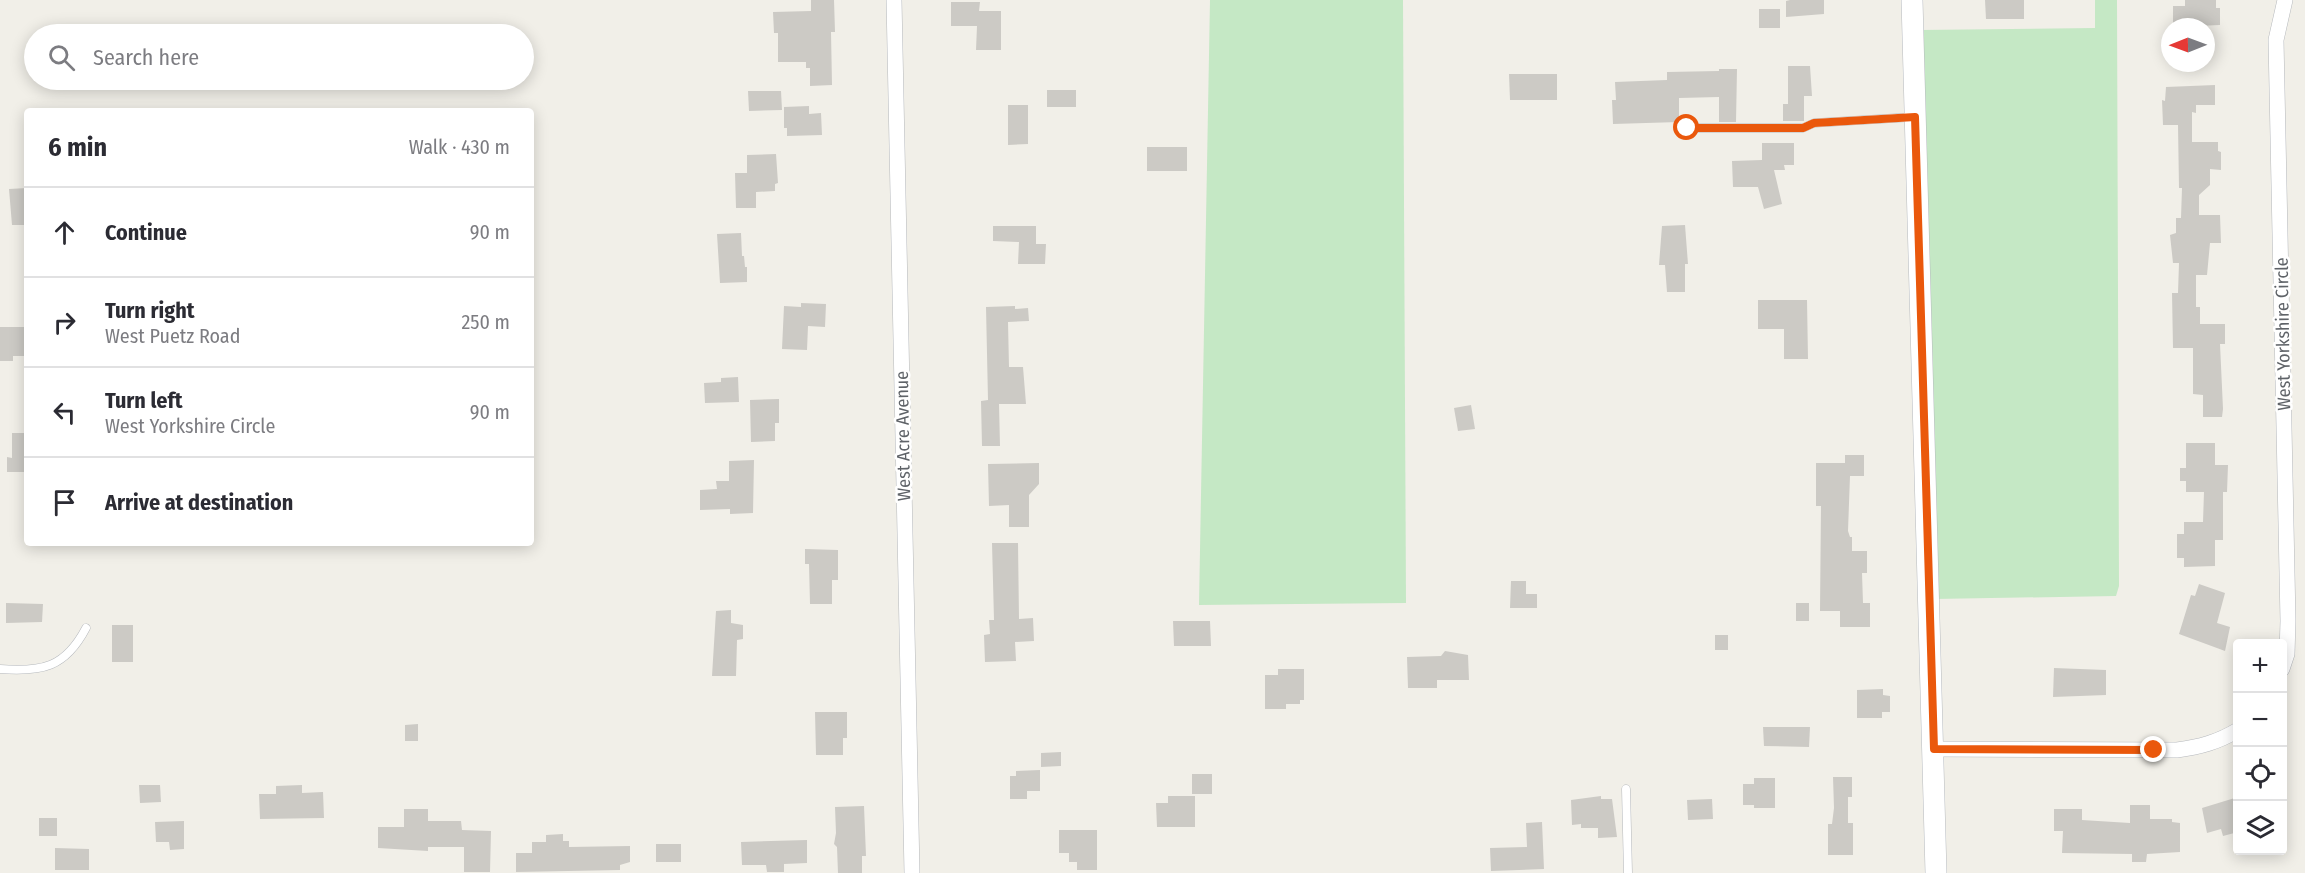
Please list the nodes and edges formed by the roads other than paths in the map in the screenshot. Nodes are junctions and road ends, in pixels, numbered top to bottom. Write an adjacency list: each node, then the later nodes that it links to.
1 (894, 0): 12 (street, West Acre Avenue)
2 (1912, 0): 4 (street)
3 (2285, 0): 7 (street, West Yorkshire Circle)
4 (1915, 117): 5 (lane); 10 (street)
5 (1687, 128)
6 (86, 628): 8 (lane)
7 (2287, 654)
8 (0, 669)
9 (2233, 733): 10 (street)
10 (1934, 749): 14 (street)
11 (1626, 789): 13 (lane)
12 (912, 873)
13 (1628, 873)
14 (1936, 873)

